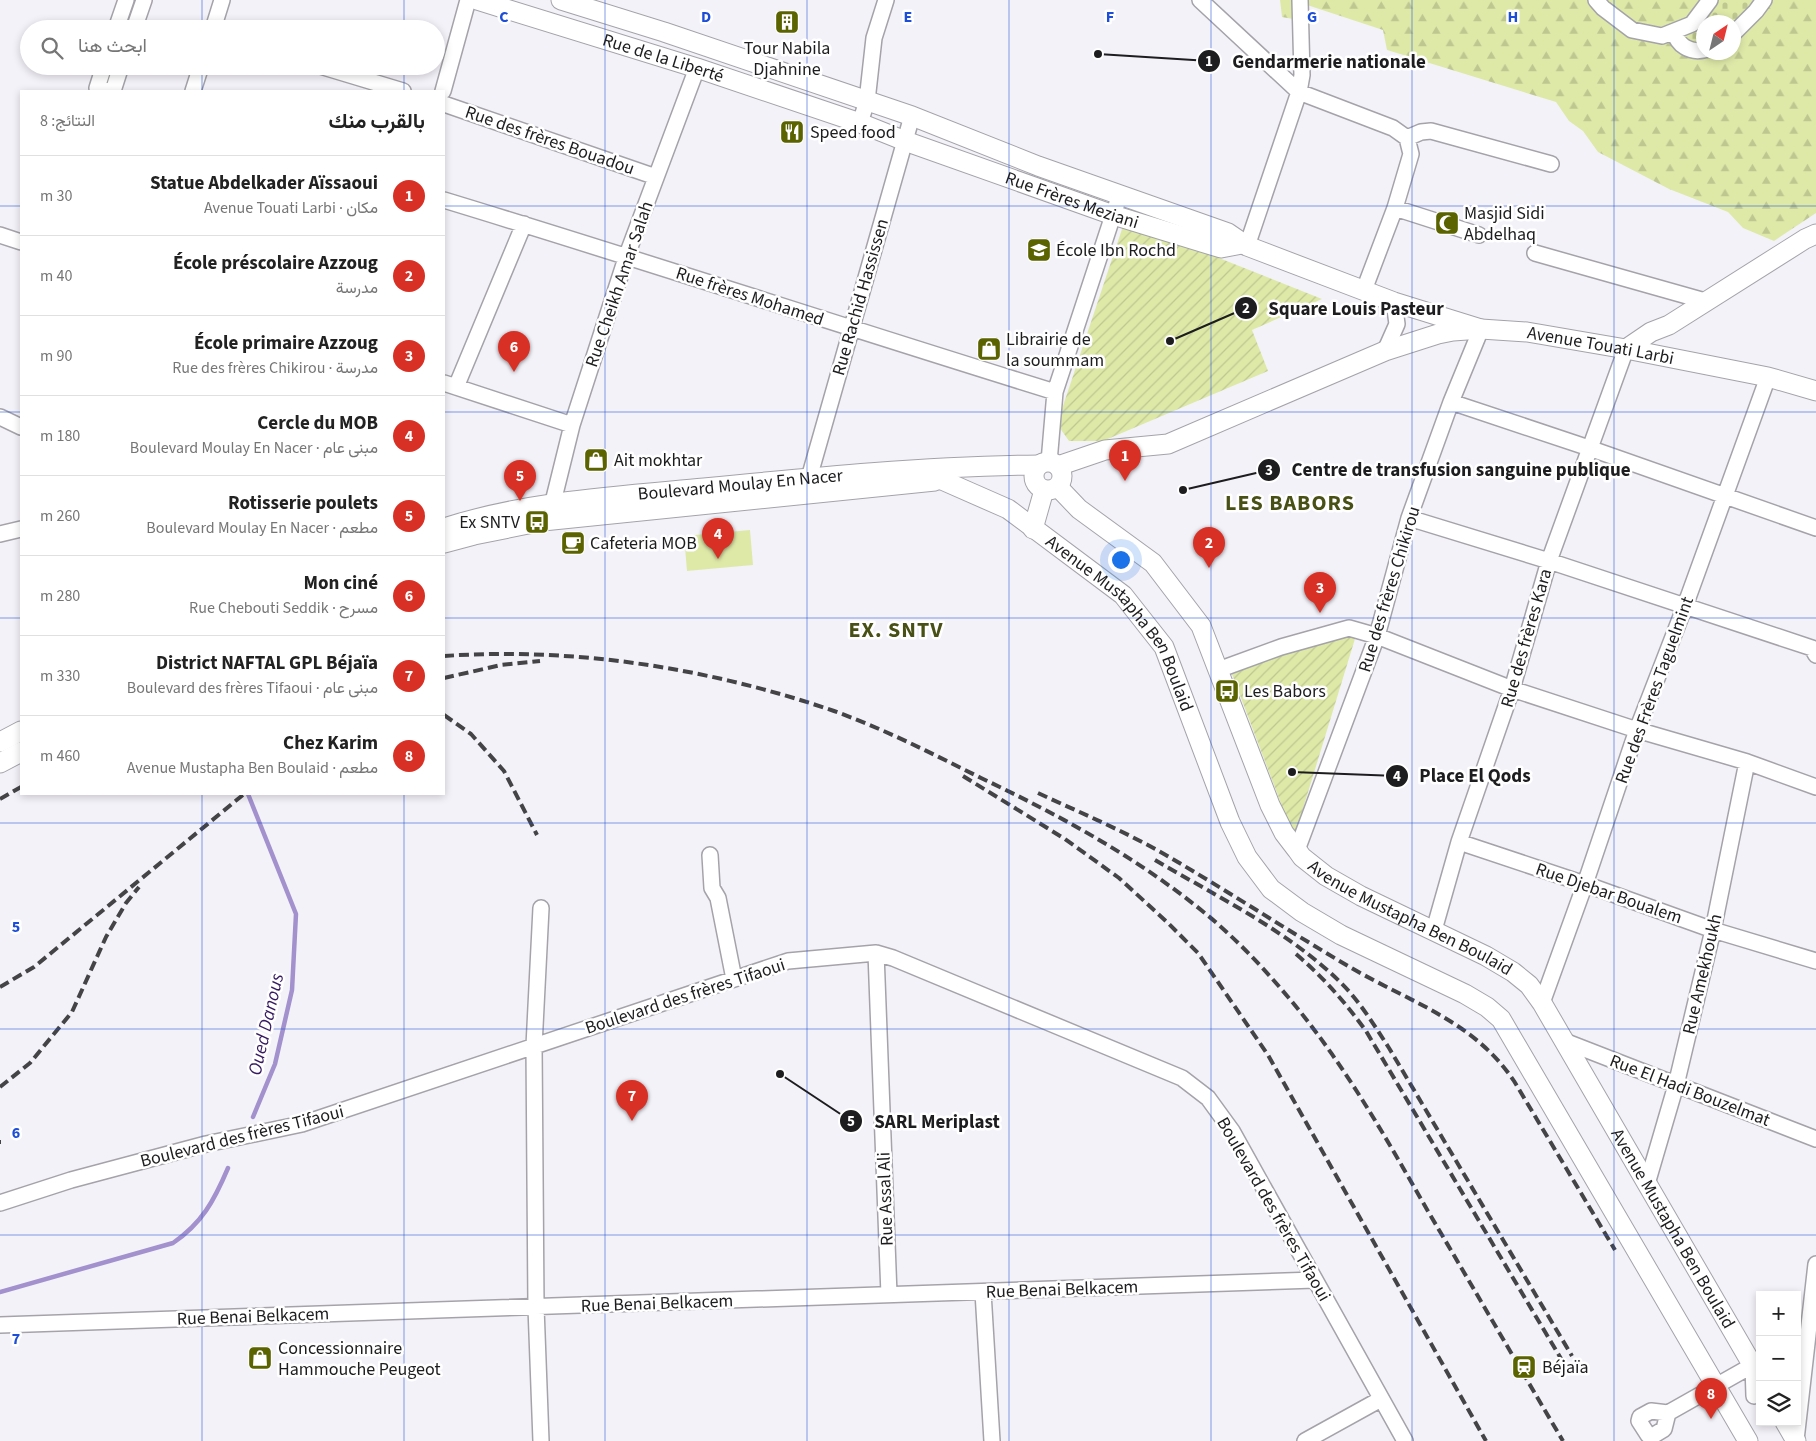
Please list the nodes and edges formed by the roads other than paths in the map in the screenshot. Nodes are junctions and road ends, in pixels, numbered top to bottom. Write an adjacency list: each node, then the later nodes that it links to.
1 (144, 0): 14 (street)
2 (222, 0): 15 (street)
3 (468, 0): 28 (street)
4 (478, 0): 19 (main road, Rue de la Liberté)
5 (561, 0): 30 (main road, Rue de la Liberté)
6 (886, 0): 30 (street)
7 (1200, 0): 29 (street)
8 (1596, 0): 17 (street)
9 (1710, 0): 17 (street)
10 (1764, 0): 16 (street)
11 (123, 1): 13 (street)
12 (1299, 1): 29 (street)
13 (118, 20)
14 (137, 20)
15 (216, 20)
16 (1741, 26)
17 (1674, 32): 18 (street)
18 (1696, 51)
19 (697, 68): 33 (main road, Rue de la Liberté); 37 (street, Rue Cheikh Amar Salah)
20 (103, 75): 24 (street)
21 (118, 75): 25 (street)
22 (198, 75): 26 (street)
23 (350, 75): 27 (street)
24 (102, 90)
25 (113, 90)
26 (193, 90)
27 (400, 90)
28 (443, 90)
29 (1299, 92): 34 (street); 47 (street)
30 (866, 101): 32 (main road, Rue de la Liberté); 33 (street)
31 (445, 104): 37 (street, Rue des frères Bouadou)
32 (912, 116): 35 (street, Rue Rachid Hassissen); 38 (main road, Rue Frères Meziani)
33 (860, 123): 35 (main road, Rue de la Liberté)
34 (1410, 139): 36 (street); 40 (street)
35 (904, 141): 41 (main road, Rue Frères Meziani); 53 (street, Rue Rachid Hassissen)
36 (1551, 164)
37 (656, 177): 49 (street, Rue Cheikh Amar Salah)
38 (1120, 194): 41 (street); 47 (main road, Rue Frères Meziani)
39 (445, 200): 42 (street, Rue frères Mohamed)
40 (1395, 208): 45 (street); 50 (street)
41 (1113, 215): 47 (main road, Rue Frères Meziani); 60 (street)
42 (524, 224): 49 (street, Rue frères Mohamed); 58 (street)
43 (1816, 234): 51 (main road)
44 (0, 235): 46 (street)
45 (1479, 235)
46 (20, 242)
47 (1245, 245): 50 (main road, Rue Frères Meziani)
48 (1535, 253): 51 (street)
49 (627, 255): 53 (street, Rue frères Mohamed); 63 (street, Rue Cheikh Amar Salah)
50 (1364, 290): 52 (main road, Rue Frères Meziani)
51 (1705, 301): 55 (main road)
52 (1394, 302): 54 (main road, Rue Frères Meziani); 56 (street)
53 (850, 329): 60 (street, Rue frères Mohamed); 67 (street, Rue Rachid Hassissen)
54 (1480, 329): 55 (main road, Avenue Touati Larbi); 56 (main road, Avenue Touati Larbi); 61 (street, Rue des frères Chikirou)
55 (1626, 349): 57 (main road, Avenue Touati Larbi); 65 (street, Rue des frères Kara)
56 (1385, 351): 66 (main road, Avenue Touati Larbi)
57 (1768, 377): 59 (main road, Avenue Touati Larbi); 69 (street, Rue des Frères Taguelmint)
58 (450, 385): 63 (street)
59 (1816, 391)
60 (1055, 392): 66 (street)
61 (1451, 402): 65 (street); 71 (street, Rue des frères Chikirou)
62 (0, 418): 64 (street)
63 (572, 425): 70 (street, Rue Cheikh Amar Salah)
64 (20, 427)
65 (1589, 448): 69 (street); 78 (street, Rue des frères Kara)
66 (1047, 474): 67 (main road, Boulevard Moulay En Nacer); 68 (main road, Boulevard Moulay En Nacer); 75 (main road, Avenue Mustapha Ben Boulaid); 82 (main road, Avenue Mustapha Ben Boulaid)
67 (809, 478): 70 (main road, Boulevard Moulay En Nacer)
68 (942, 480): 75 (main road, Avenue Mustapha Ben Boulaid); 77 (main road, Boulevard Moulay En Nacer)
69 (1725, 496): 73 (street); 79 (street, Rue des Frères Taguelmint)
70 (553, 502): 72 (main road, Boulevard Moulay En Nacer)
71 (1409, 518): 78 (street); 80 (street, Rue des frères Chikirou)
72 (445, 528)
73 (1816, 528)
74 (20, 529): 76 (street)
75 (1033, 529): 115 (main road, Avenue Mustapha Ben Boulaid)
76 (0, 534)
77 (445, 543)
78 (1549, 561): 79 (street); 83 (street, Rue des frères Kara)
79 (1685, 606): 81 (street); 84 (street, Rue des Frères Taguelmint)
80 (1378, 636): 82 (street); 83 (street); 92 (street, Rue des frères Chikirou)
81 (1816, 655)
82 (1218, 670): 92 (main road, Avenue Mustapha Ben Boulaid)
83 (1512, 690): 84 (street); 91 (street, Rue des frères Kara)
84 (1638, 730): 88 (street); 94 (street, Rue des Frères Taguelmint)
85 (20, 732): 86 (main road)
86 (0, 742)
87 (20, 753): 89 (main road)
88 (1747, 762): 90 (street); 97 (street, Rue Amekhoukh)
89 (0, 763)
90 (1816, 787)
91 (1459, 842): 94 (street, Rue Djebar Boualem); 96 (street, Rue des frères Kara)
92 (1296, 850): 96 (main road, Avenue Mustapha Ben Boulaid)
93 (710, 854): 100 (street)
94 (1585, 884): 97 (street, Rue Djebar Boualem); 101 (street, Rue des Frères Taguelmint)
95 (541, 908): 103 (street)
96 (1434, 930): 101 (main road, Avenue Mustapha Ben Boulaid)
97 (1713, 930): 99 (street, Rue Djebar Boualem); 104 (street, Rue Amekhoukh)
98 (876, 953): 100 (street, Boulevard des frères Tifaoui); 109 (street, Boulevard des frères Tifaoui); 111 (street, Rue Assal Ali)
99 (1816, 961)
100 (734, 979): 103 (street, Boulevard des frères Tifaoui)
101 (1542, 1002): 102 (main road, Avenue Mustapha Ben Boulaid)
102 (1564, 1041): 104 (street, Rue El Hadi Bouzelmat); 106 (main road, Avenue Mustapha Ben Boulaid)
103 (534, 1046): 107 (street, Boulevard des frères Tifaoui); 112 (street)
104 (1676, 1085): 105 (street, Rue El Hadi Bouzelmat); 106 (street, Rue Amekhoukh)
105 (1816, 1139)
106 (1647, 1184): 114 (main road, Avenue Mustapha Ben Boulaid)
107 (0, 1203)
108 (1816, 1264): 125 (street)
109 (1315, 1280): 110 (street, Rue Benai Belkacem); 116 (street, Boulevard des frères Tifaoui)
110 (983, 1292): 111 (street, Rue Benai Belkacem); 121 (street)
111 (889, 1295): 112 (street, Rue Benai Belkacem)
112 (536, 1307): 113 (street, Rue Benai Belkacem); 120 (street)
113 (0, 1325)
114 (1756, 1380): 115 (street, Avenue Mustapha Ben Boulaid)
115 (1716, 1386): 117 (street); 118 (street, Avenue Mustapha Ben Boulaid); 124 (main road, Avenue Mustapha Ben Boulaid)
116 (1381, 1399): 122 (street); 123 (street, Boulevard des frères Tifaoui)
117 (1737, 1405)
118 (1668, 1413)
119 (1787, 1426): 125 (main road)
120 (540, 1441)
121 (992, 1441)
122 (1305, 1441)
123 (1405, 1441)
124 (1748, 1441)
125 (1796, 1441)

